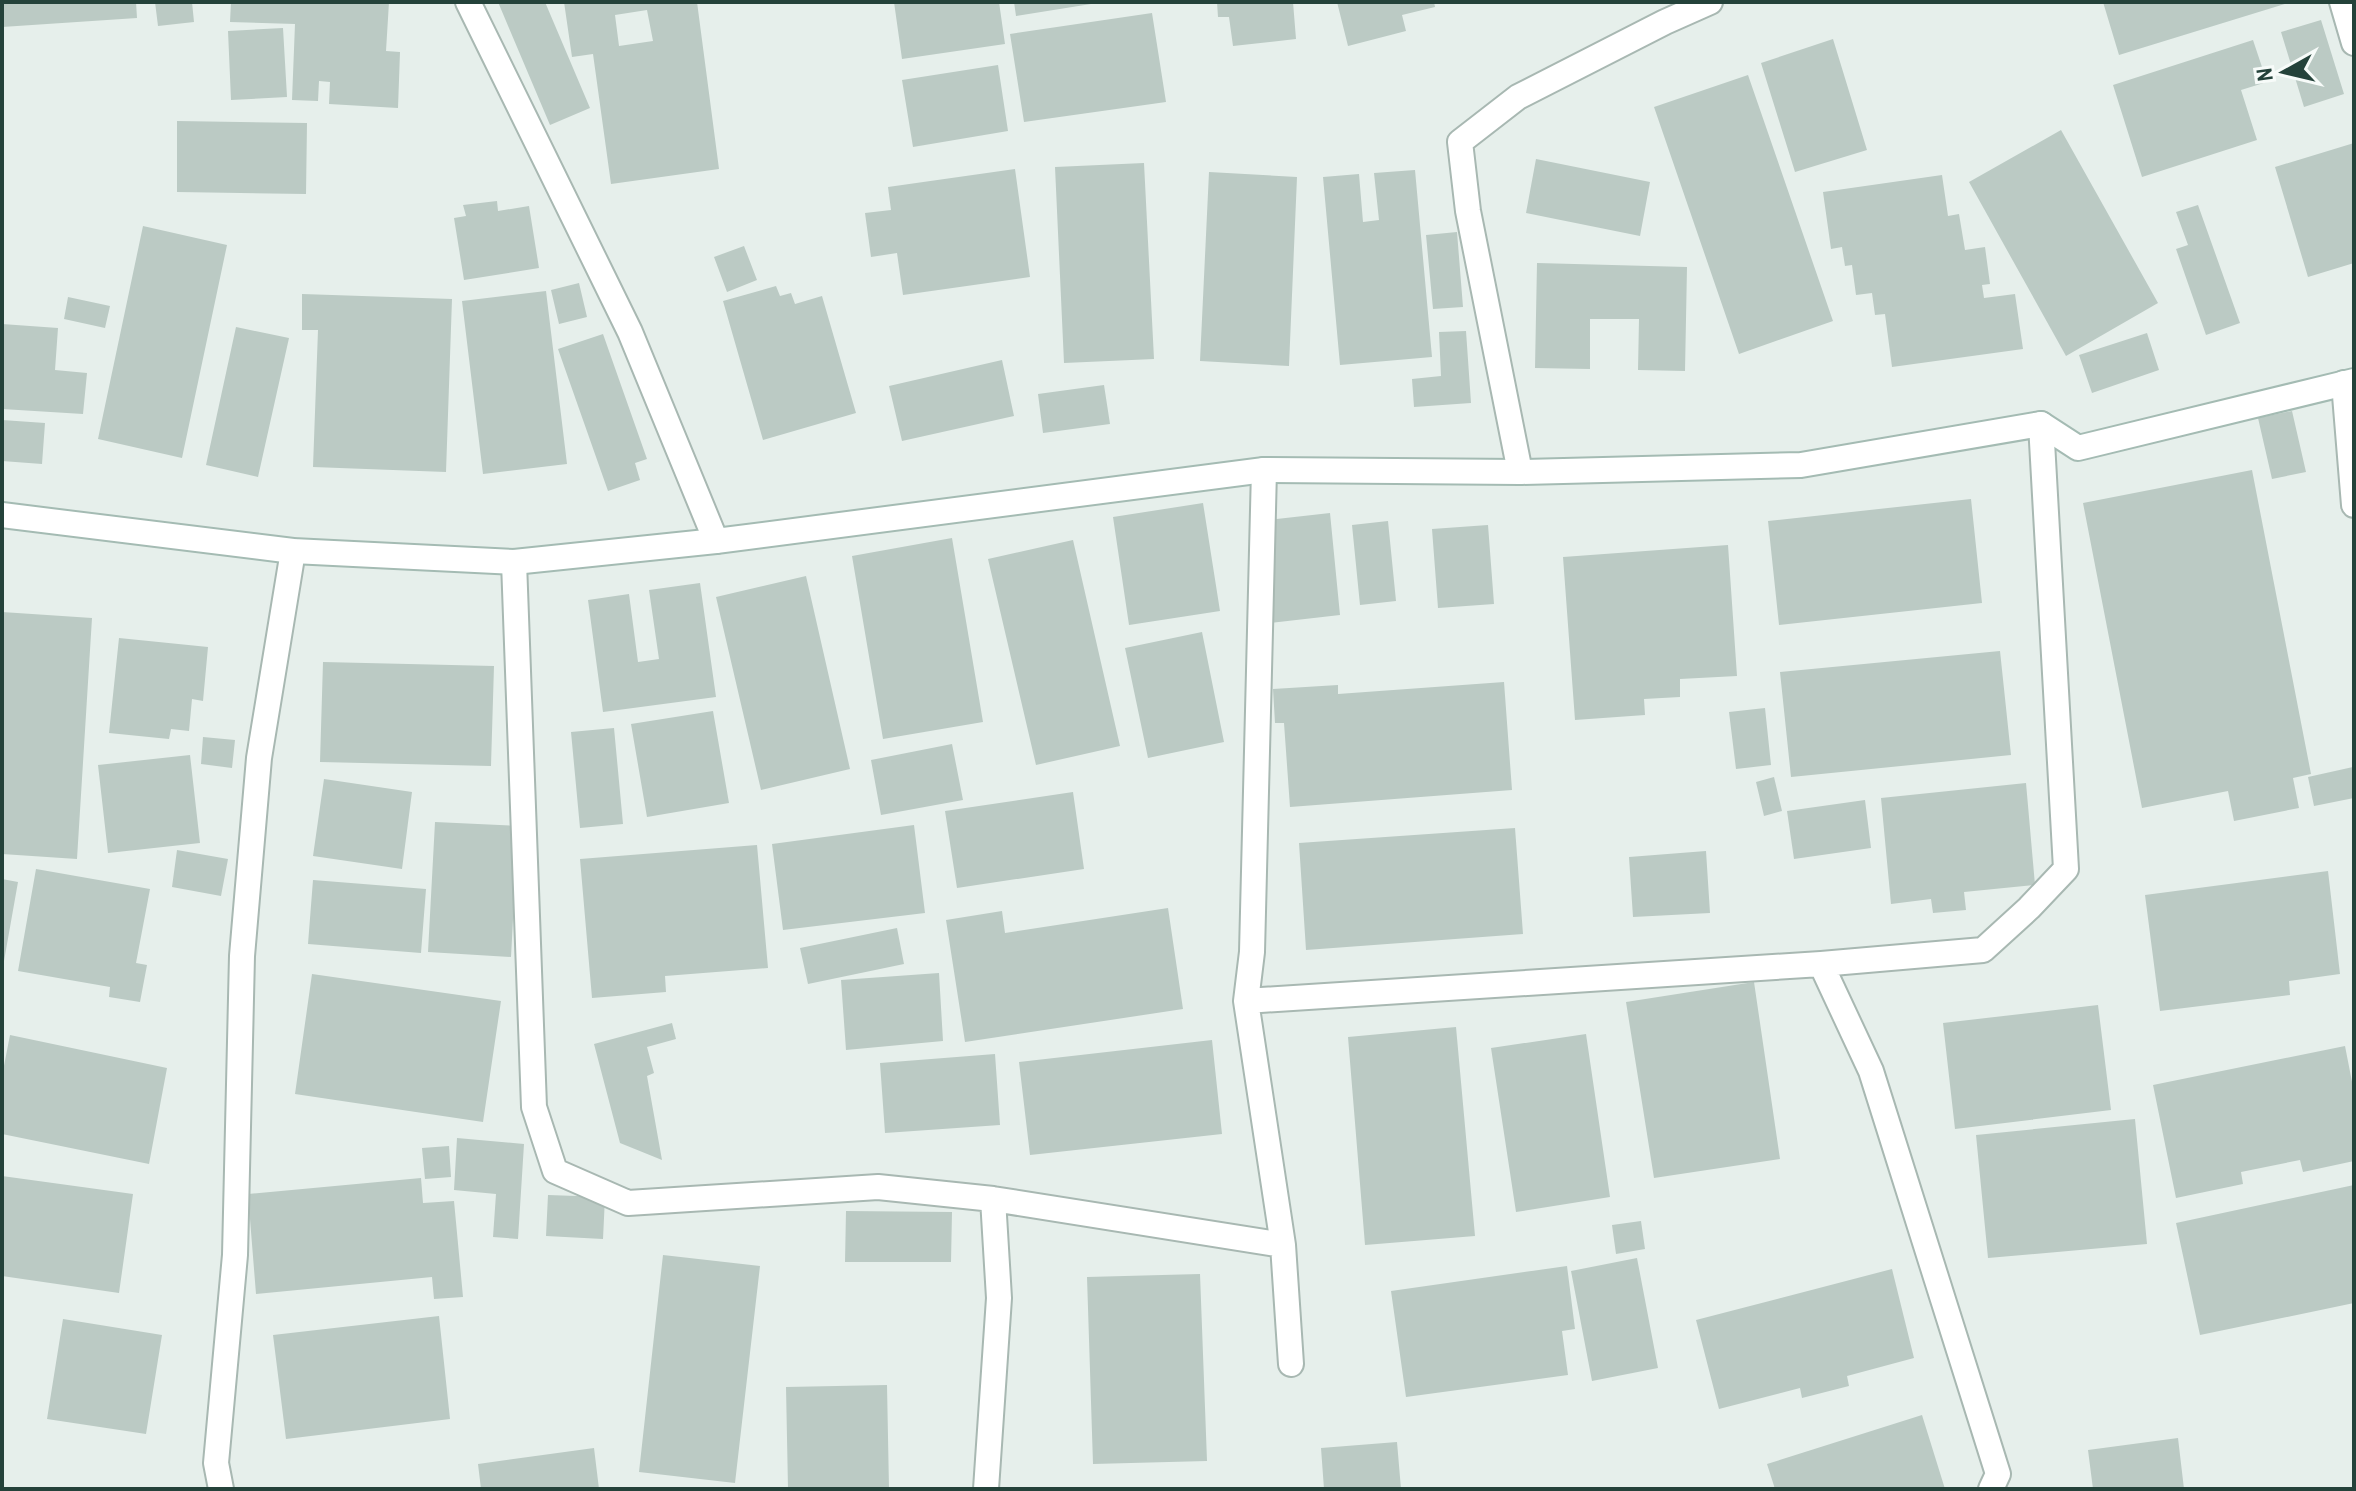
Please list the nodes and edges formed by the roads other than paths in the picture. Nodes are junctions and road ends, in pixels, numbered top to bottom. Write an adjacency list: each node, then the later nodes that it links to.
1 (468, 2): 11 (street)
2 (1710, 2): 8 (street)
3 (2342, 2): 4 (street)
4 (2354, 43)
5 (2349, 382): 6 (street); 9 (street)
6 (2041, 424): 8 (street); 14 (street)
7 (1264, 470): 8 (street); 11 (street); 15 (street)
8 (1520, 472)
9 (2354, 505)
10 (2, 515): 12 (street)
11 (716, 541): 13 (street)
12 (293, 551): 13 (street); 19 (street)
13 (514, 562): 16 (street)
14 (1821, 964): 15 (street); 21 (street)
15 (1246, 1001): 17 (street)
16 (993, 1199): 17 (street); 20 (street)
17 (1283, 1245): 18 (street)
18 (1291, 1364)
19 (221, 1489)
20 (986, 1489)
21 (1991, 1489)

